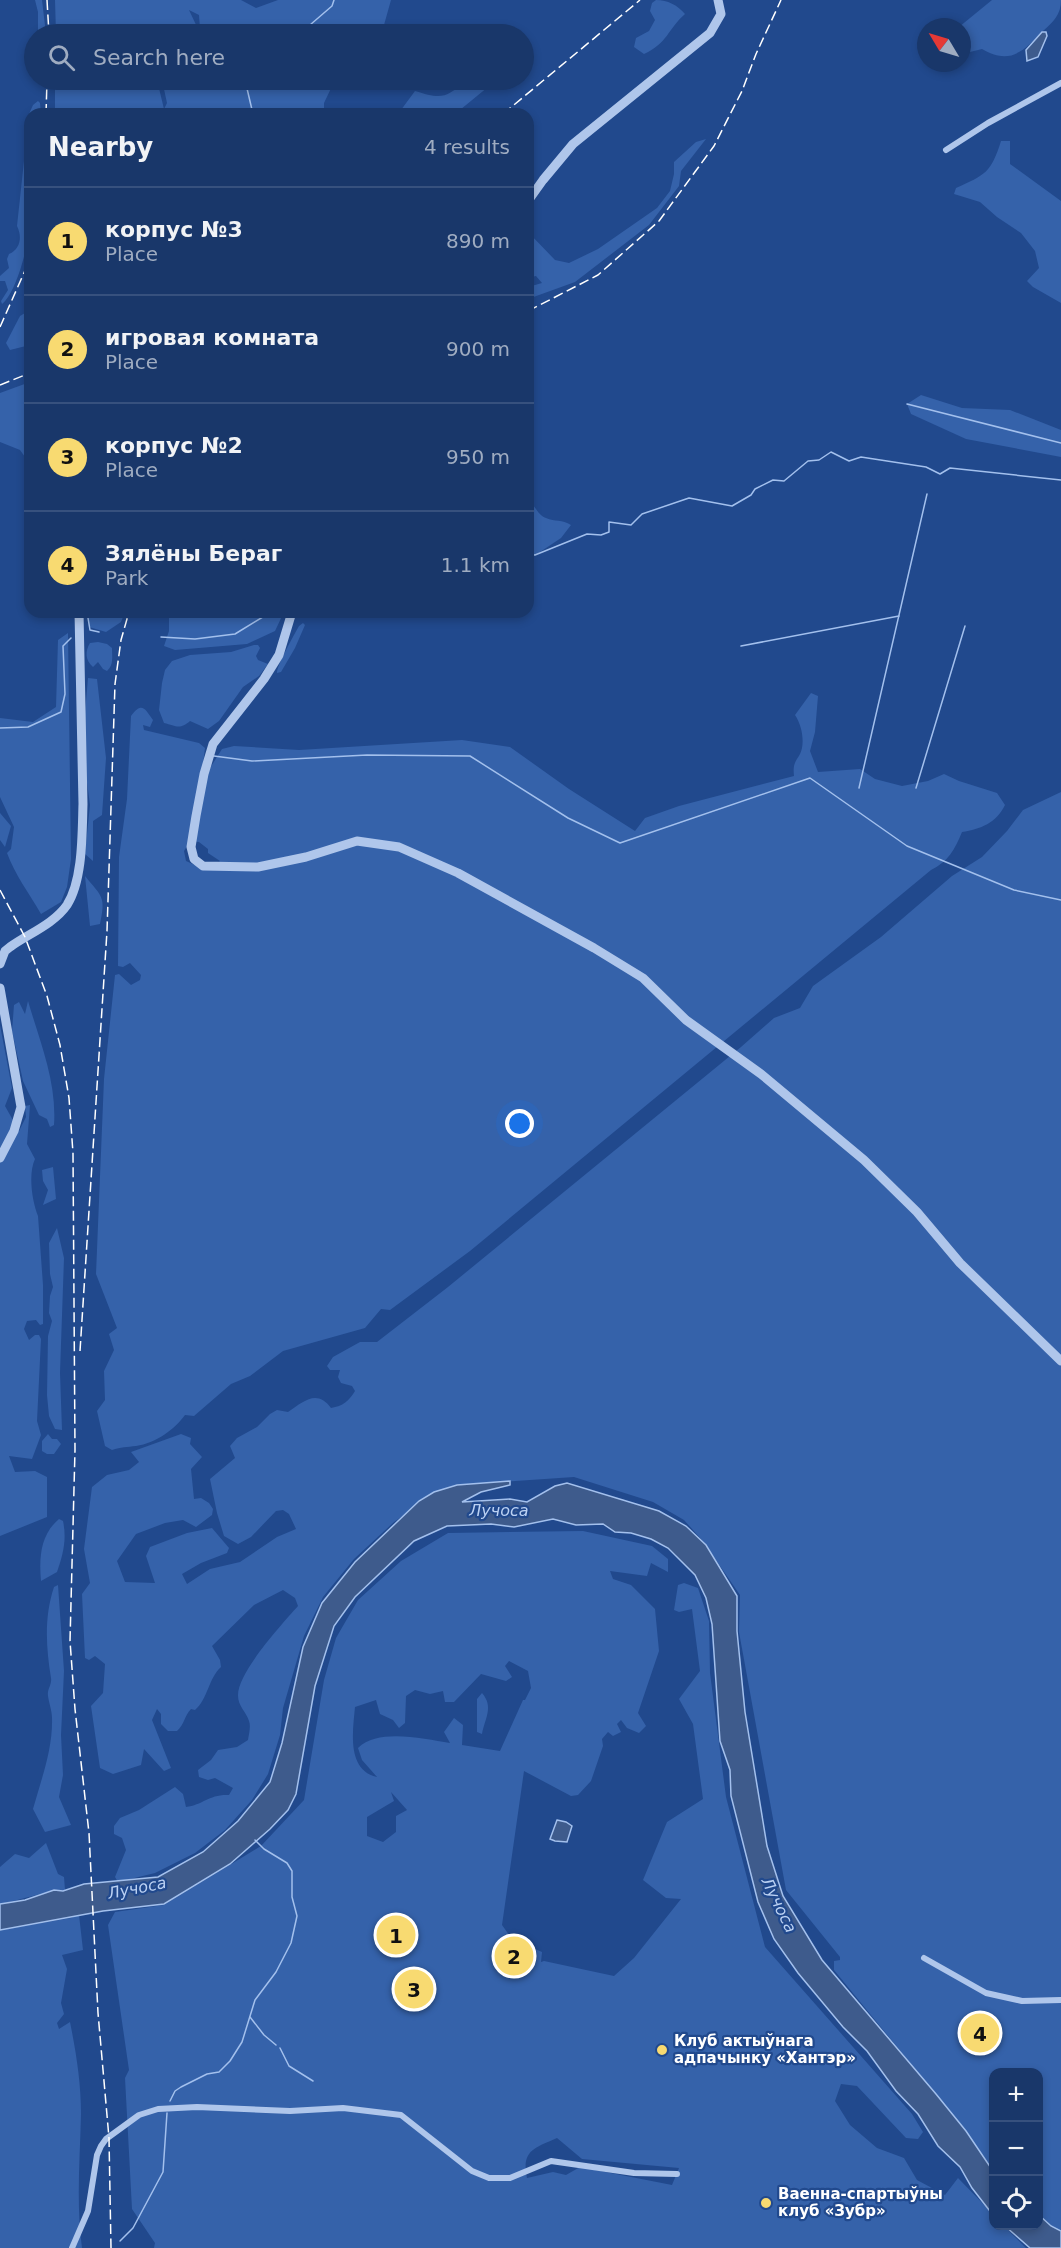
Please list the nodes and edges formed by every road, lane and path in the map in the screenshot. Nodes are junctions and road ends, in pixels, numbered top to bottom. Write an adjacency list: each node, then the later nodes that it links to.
1 (718, 0): 4 (street)
2 (1061, 82): 3 (street)
3 (946, 150)
4 (534, 193)
5 (79, 618): 7 (street)
6 (290, 618): 10 (street)
7 (0, 964)
8 (0, 988): 9 (street)
9 (0, 1158)
10 (1061, 1361)
11 (924, 1958): 12 (street)
12 (1061, 2000)
13 (677, 2174): 14 (street)
14 (72, 2248)

